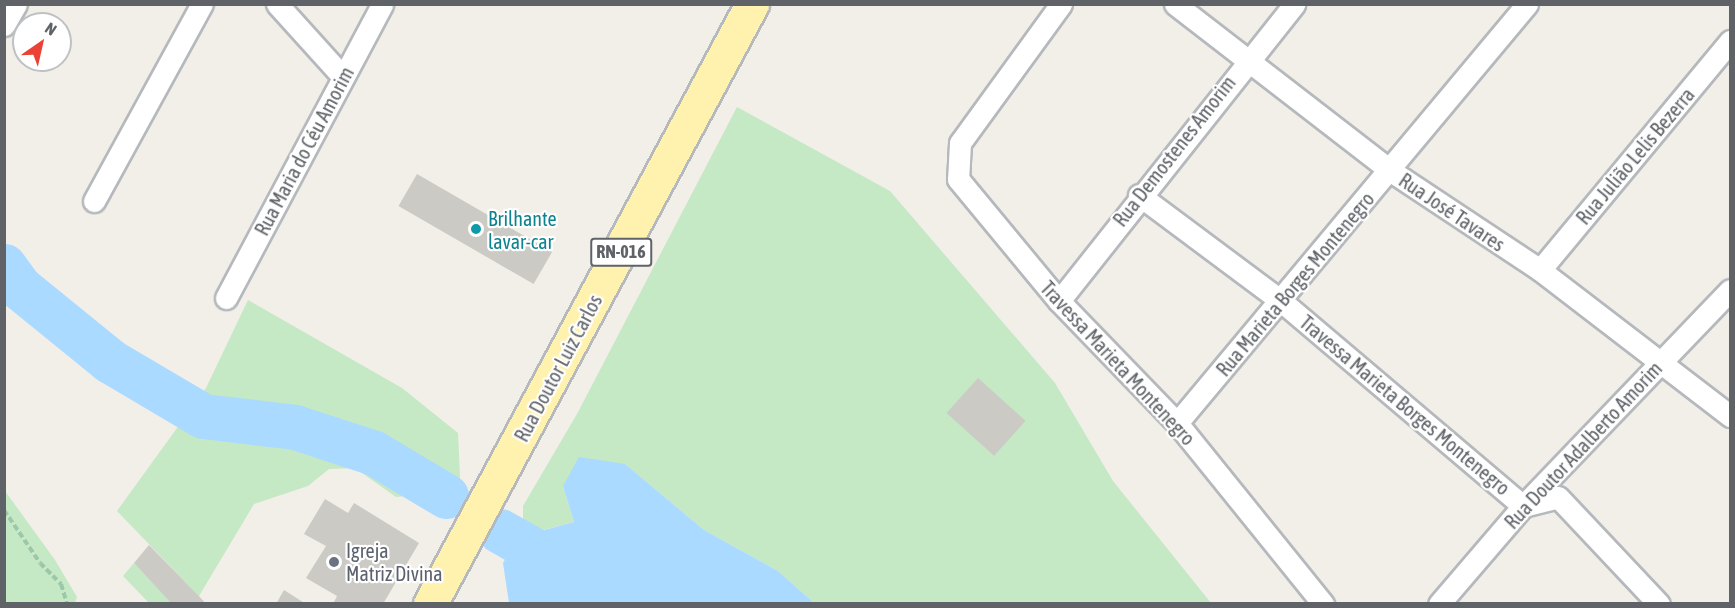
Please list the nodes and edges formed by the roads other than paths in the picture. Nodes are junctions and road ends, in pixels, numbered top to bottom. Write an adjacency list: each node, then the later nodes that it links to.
1 (16, 4): 10 (street)
2 (202, 4): 16 (street)
3 (277, 4): 13 (street)
4 (382, 4): 13 (street, Rua Maria do Céu Amorim)
5 (752, 4): 26 (main road, Rua Doutor Luiz Carlos / RN-016)
6 (1061, 4): 21 (street, Travessa Marieta Montenegro)
7 (1175, 4): 12 (street, Rua José Tavares)
8 (1294, 4): 12 (street, Rua Demostenes Amorim)
9 (1527, 4): 14 (street, Rua Marieta Borges Montenegro)
10 (4, 25)
11 (1731, 41): 17 (street, Rua Julião Lelis Bezerra)
12 (1244, 61): 14 (street, Rua José Tavares); 15 (street, Rua Demostenes Amorim)
13 (343, 76): 19 (street, Rua Maria do Céu Amorim)
14 (1391, 171): 17 (street, Rua José Tavares); 20 (street, Rua Marieta Borges Montenegro)
15 (1139, 195): 20 (street, Travessa Marieta Borges Montenegro); 21 (street, Rua Demostenes Amorim)
16 (94, 201)
17 (1540, 270): 22 (street, Rua José Tavares)
18 (1731, 290): 22 (street, Rua Doutor Adalberto Amorim)
19 (226, 298)
20 (1280, 300): 24 (street, Rua Marieta Borges Montenegro); 25 (street, Travessa Marieta Borges Montenegro)
21 (1059, 301): 24 (street, Travessa Marieta Montenegro)
22 (1659, 364): 23 (street, Rua José Tavares); 25 (street, Rua Doutor Adalberto Amorim)
23 (1731, 416)
24 (1177, 423): 27 (street, Travessa Marieta Montenegro)
25 (1523, 506): 28 (street, Rua Doutor Adalberto Amorim); 29 (street, Travessa Marieta Borges Montenegro)
26 (430, 603)
27 (1323, 603)
28 (1439, 603)
29 (1659, 603)

